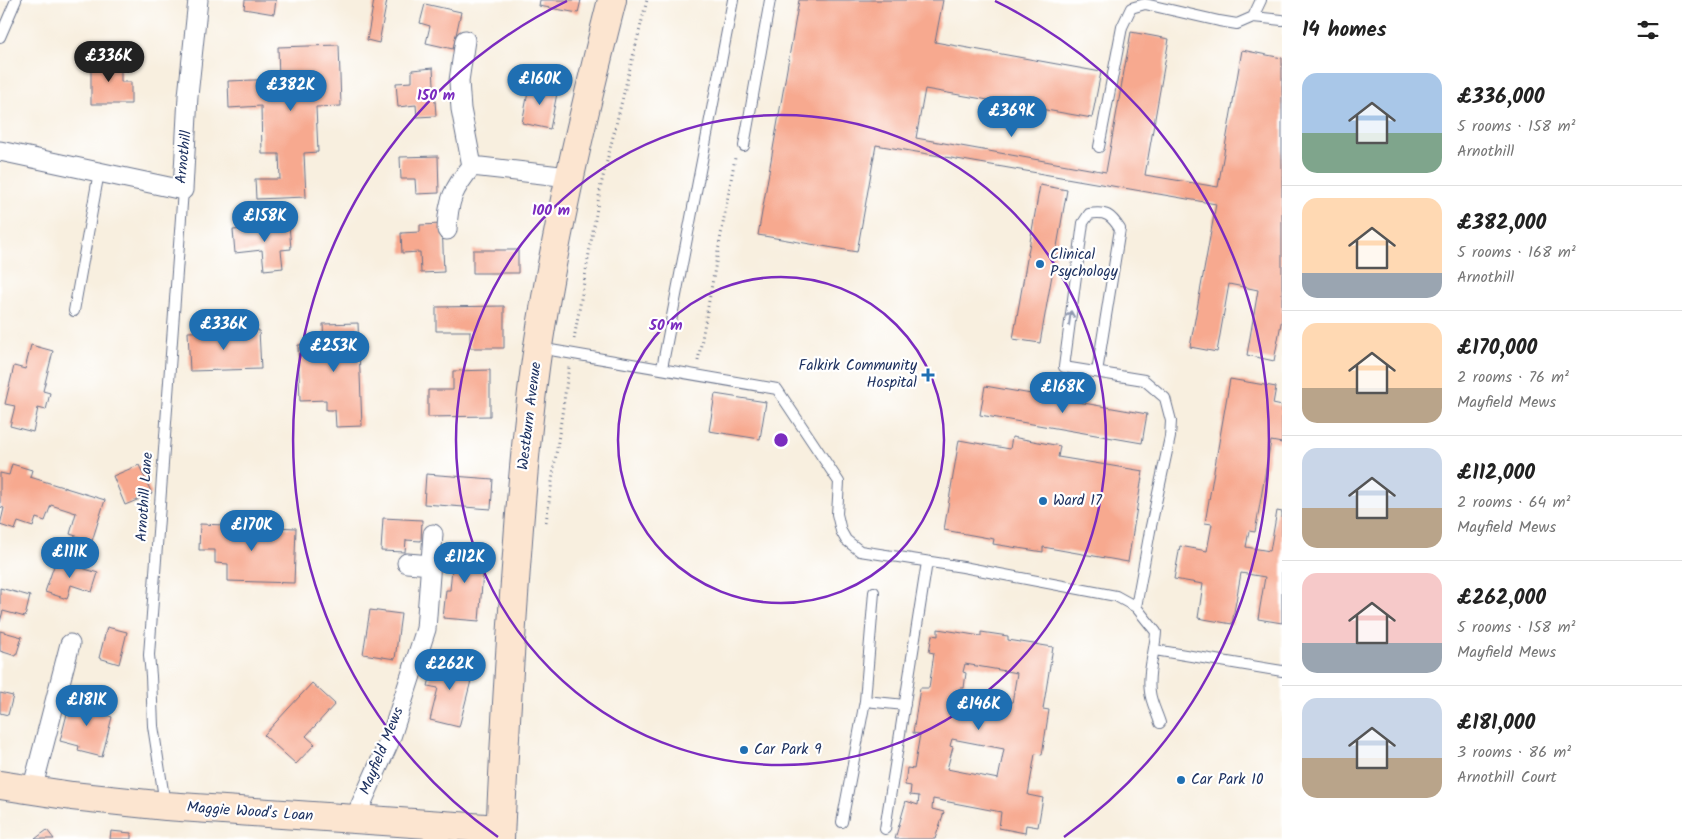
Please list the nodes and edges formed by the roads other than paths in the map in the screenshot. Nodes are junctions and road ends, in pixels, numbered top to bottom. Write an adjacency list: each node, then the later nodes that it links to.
1 (16, 0): 10 (lane)
2 (198, 0): 18 (street, Arnothill)
3 (612, 0): 17 (main road, Westburn Avenue)
4 (733, 0): 22 (lane)
5 (770, 0): 12 (lane)
6 (1261, 0): 8 (lane)
7 (1158, 3): 8 (lane); 13 (lane)
8 (1253, 17): 9 (lane)
9 (1282, 20)
10 (0, 37)
11 (466, 40): 15 (street)
12 (744, 146)
13 (1099, 147)
14 (0, 151): 16 (street, Arnothill)
15 (472, 166): 17 (street); 19 (street)
16 (99, 172): 18 (street, Arnothill); 20 (lane)
17 (569, 178): 21 (main road, Westburn Avenue)
18 (183, 190): 38 (lane, Arnothill Lane)
19 (447, 230)
20 (74, 311)
21 (538, 347): 22 (lane); 42 (main road, Westburn Avenue)
22 (662, 368): 25 (lane)
23 (1097, 372): 23 (lane, one-way to 23); 29 (lane)
24 (433, 534): 27 (street, Mayfield Mews)
25 (927, 562): 29 (lane); 34 (lane)
26 (407, 563): 27 (street)
27 (431, 564): 39 (street, Mayfield Mews)
28 (874, 592): 33 (lane)
29 (1136, 607): 31 (lane)
30 (70, 644): 37 (street)
31 (1155, 650): 32 (lane); 35 (lane)
32 (1282, 671)
33 (865, 701): 34 (lane); 40 (lane)
34 (905, 705): 41 (lane)
35 (1160, 723)
36 (0, 785): 37 (main road, Maggie Wood's Loan)
37 (32, 790): 38 (main road, Maggie Wood's Loan)
38 (166, 806): 39 (main road, Maggie Wood's Loan)
39 (354, 820): 42 (main road, Maggie Wood's Loan)
40 (842, 822)
41 (885, 829)
42 (500, 834)

